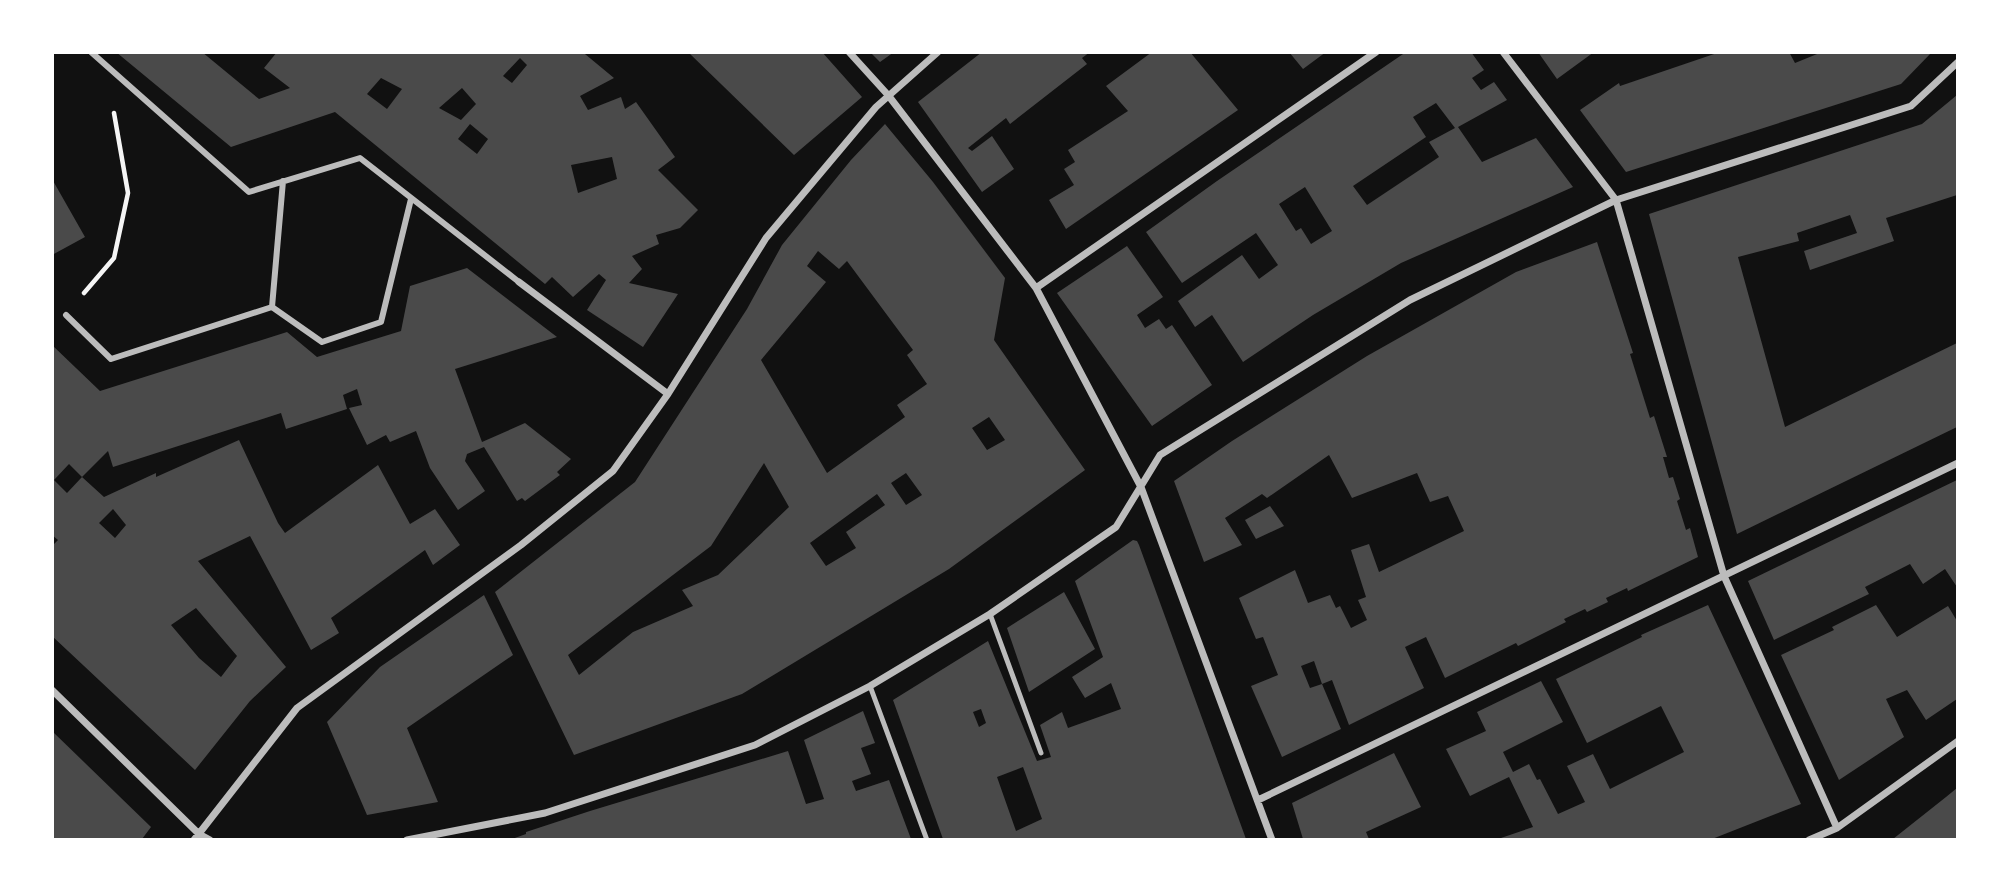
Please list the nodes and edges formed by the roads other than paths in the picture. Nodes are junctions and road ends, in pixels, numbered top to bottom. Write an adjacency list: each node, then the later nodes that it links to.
1 (90, 52): 8 (street)
2 (849, 52): 7 (street)
3 (938, 52): 7 (street)
4 (1376, 52): 12 (street)
5 (1503, 52): 10 (street)
6 (1958, 62): 10 (street)
7 (888, 95): 12 (street); 15 (street)
8 (283, 181): 9 (street); 13 (street)
9 (411, 199): 11 (street); 13 (street)
10 (1616, 200): 17 (street); 18 (street)
11 (519, 282): 15 (street)
12 (1036, 288): 17 (street)
13 (272, 307): 14 (street)
14 (66, 315)
15 (668, 394): 26 (street)
16 (1958, 463): 18 (street)
17 (1141, 487): 19 (street); 24 (street)
18 (1724, 576): 24 (street); 25 (street)
19 (990, 614): 20 (street); 23 (lane)
20 (870, 686): 28 (street); 29 (lane)
21 (52, 690): 26 (street)
22 (1958, 741): 25 (street)
23 (1041, 753)
24 (1258, 800): 30 (street)
25 (1837, 828): 31 (street)
26 (197, 837): 27 (street)
27 (210, 839)
28 (407, 839)
29 (927, 839)
30 (1272, 839)
31 (1809, 839)

